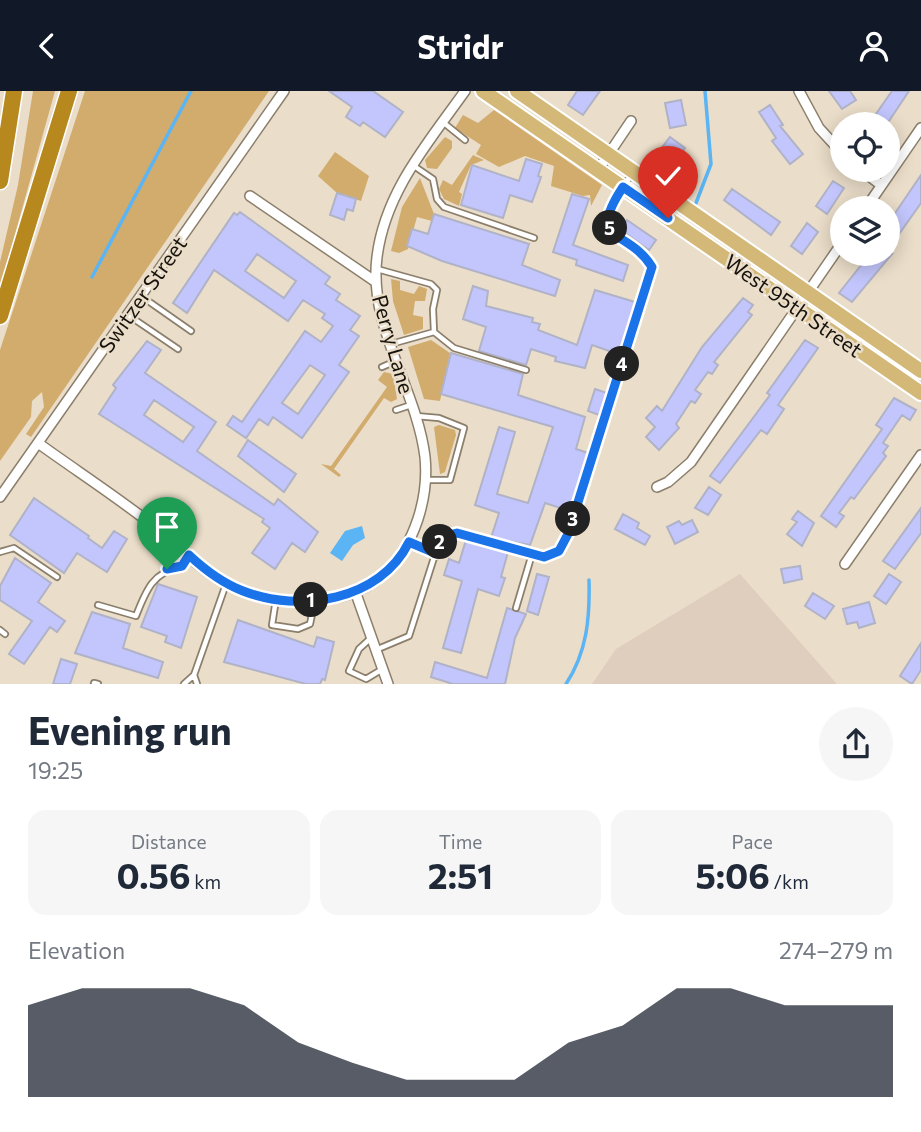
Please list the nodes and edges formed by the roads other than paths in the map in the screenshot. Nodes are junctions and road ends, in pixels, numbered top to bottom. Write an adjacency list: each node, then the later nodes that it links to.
1 (15, 91): 17 (highway)
2 (69, 91): 33 (highway)
3 (284, 91): 30 (street, Switzer Street)
4 (465, 91): 9 (street, Perry Lane)
5 (483, 91): 15 (main road, West 95th Street)
6 (517, 91): 13 (main road, West 95th Street)
7 (799, 91): 12 (street)
8 (631, 121): 13 (street)
9 (443, 123): 11 (lane); 14 (street, Perry Lane)
10 (921, 128): 19 (street)
11 (465, 140)
12 (830, 140)
13 (608, 154): 15 (street); 16 (main road, West 95th Street)
14 (413, 166): 24 (lane); 27 (street, Perry Lane)
15 (598, 170): 20 (main road, West 95th Street)
16 (634, 172): 20 (lane); 23 (main road, West 95th Street)
17 (0, 181)
18 (877, 182): 19 (street)
19 (881, 185): 22 (street)
20 (623, 187): 25 (main road, West 95th Street); 54 (lane)
21 (250, 196): 28 (street)
22 (874, 196)
23 (723, 234): 25 (main road); 29 (main road, West 95th Street)
24 (534, 238)
25 (713, 249): 31 (main road, West 95th Street)
26 (830, 260): 29 (street)
27 (376, 269): 28 (street, Perry Lane); 35 (lane)
28 (376, 282): 36 (street, Perry Lane)
29 (807, 292): 31 (street); 41 (main road, West 95th Street)
30 (141, 296): 32 (street, Switzer Street); 34 (lane)
31 (796, 307): 42 (main road, West 95th Street); 49 (street)
32 (128, 315): 37 (lane); 46 (street, Switzer Street)
33 (0, 316)
34 (191, 331)
35 (433, 332): 36 (lane); 40 (lane)
36 (391, 344): 38 (street, Perry Lane)
37 (178, 349)
38 (397, 361): 39 (lane); 43 (street, Perry Lane)
39 (382, 367)
40 (526, 370)
41 (921, 371)
42 (921, 393)
43 (411, 405): 44 (lane); 45 (street, Perry Lane)
44 (396, 410)
45 (415, 416): 48 (street, Perry Lane); 48 (lane)
46 (38, 443): 50 (street, Switzer Street); 55 (street, Perry Lane)
47 (921, 455): 56 (street)
48 (425, 480): 51 (street, Perry Lane)
49 (657, 487)
50 (0, 497)
51 (409, 542): 53 (lane); 59 (street, Perry Lane)
52 (0, 552): 57 (lane)
53 (435, 553): 54 (lane); 67 (lane)
54 (533, 554): 63 (lane)
55 (189, 555): 58 (street, Perry Lane); 62 (lane)
56 (845, 564)
57 (57, 577)
58 (227, 584): 60 (street, Perry Lane); 69 (lane)
59 (355, 591): 61 (street, Perry Lane); 66 (street)
60 (276, 599): 61 (street, Perry Lane); 61 (lane)
61 (315, 600)
62 (98, 605)
63 (516, 608)
64 (0, 630): 65 (lane)
65 (5, 634)
66 (373, 636): 67 (street); 68 (lane)
67 (378, 649): 68 (street)
68 (384, 668): 72 (street)
69 (194, 675): 70 (lane); 71 (lane)
70 (184, 684)
71 (197, 684)
72 (388, 684)

